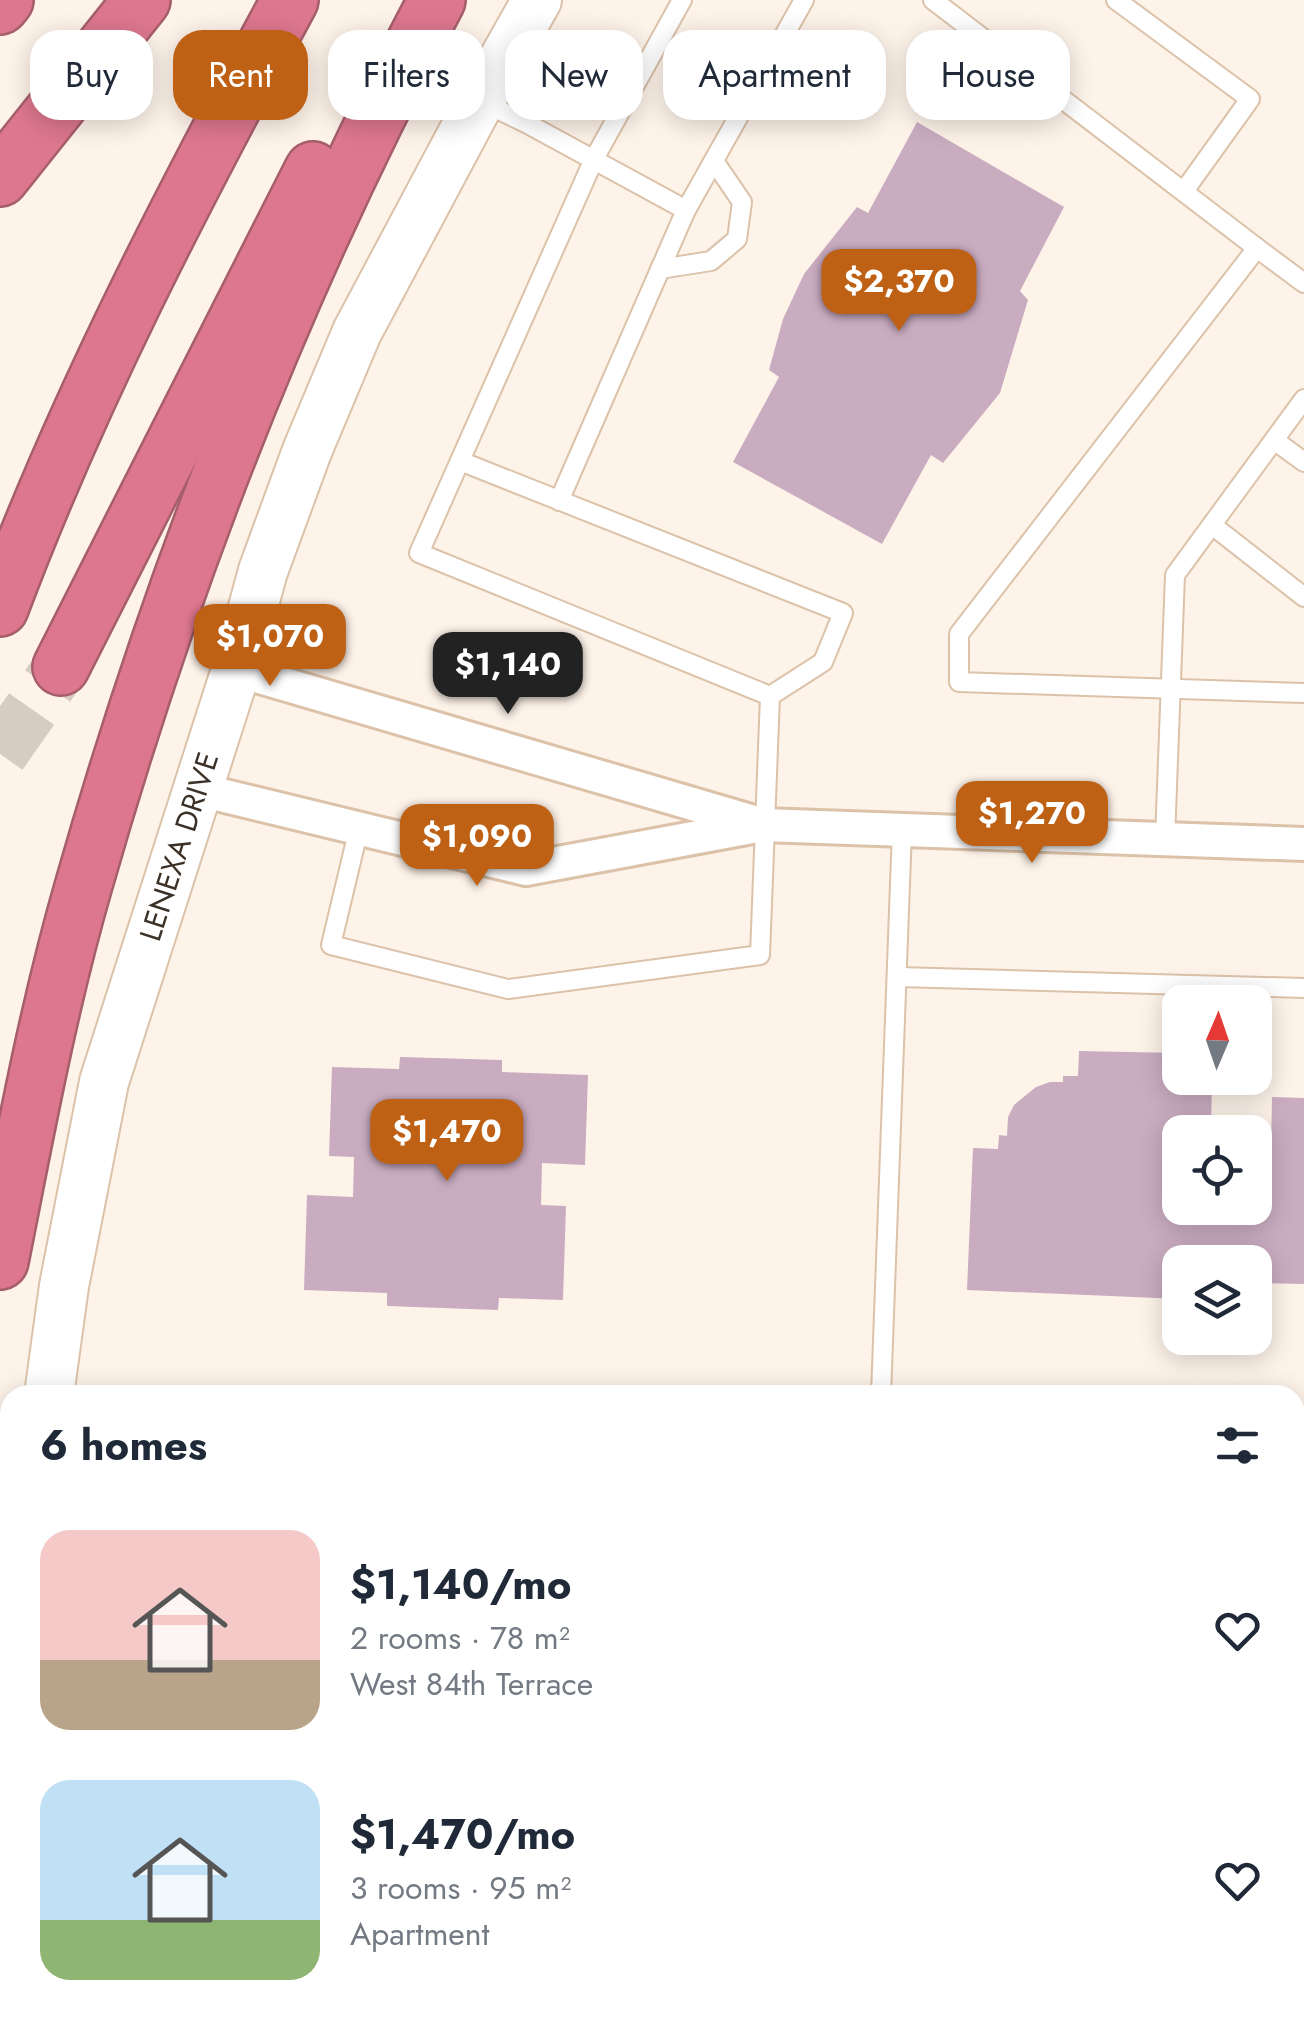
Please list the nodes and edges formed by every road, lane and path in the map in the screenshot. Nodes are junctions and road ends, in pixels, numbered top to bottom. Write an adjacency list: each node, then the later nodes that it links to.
1 (5, 0): 11 (highway)
2 (142, 0): 17 (highway)
3 (290, 0): 30 (highway)
4 (406, 0): 31 (highway)
5 (437, 0): 44 (highway)
6 (538, 0): 12 (street, LENEXA DRIVE)
7 (682, 0): 15 (lane)
8 (804, 0): 16 (lane)
9 (934, 0): 18 (lane)
10 (1116, 0): 18 (lane)
11 (0, 6)
12 (485, 92)
13 (485, 104): 15 (lane)
14 (470, 120): 32 (street, LENEXA DRIVE)
15 (594, 160): 19 (lane); 25 (lane)
16 (714, 160): 19 (lane); 21 (lane)
17 (0, 178)
18 (1184, 191): 20 (lane)
19 (686, 210): 21 (lane)
20 (1256, 248): 22 (lane); 33 (lane)
21 (660, 268): 27 (lane)
22 (1304, 283)
23 (1304, 399): 24 (lane)
24 (1274, 440): 26 (lane); 28 (lane)
25 (460, 462): 27 (lane); 35 (lane)
26 (1304, 462)
27 (559, 501): 35 (lane)
28 (1212, 525): 29 (lane); 33 (lane)
29 (1304, 597)
30 (0, 608)
31 (61, 667)
32 (236, 670): 36 (street, LENEXA DRIVE); 37 (street)
33 (1171, 690): 34 (lane); 40 (lane)
34 (1304, 693)
35 (770, 696): 37 (lane)
36 (196, 790): 38 (street); 45 (street, LENEXA DRIVE)
37 (763, 825): 38 (street); 38 (lane); 39 (street)
38 (359, 828)
39 (902, 830): 40 (street); 42 (lane)
40 (1164, 839): 41 (street)
41 (1304, 844)
42 (898, 977): 43 (lane); 46 (lane)
43 (1304, 988)
44 (0, 1261)
45 (50, 1385)
46 (881, 1385)

